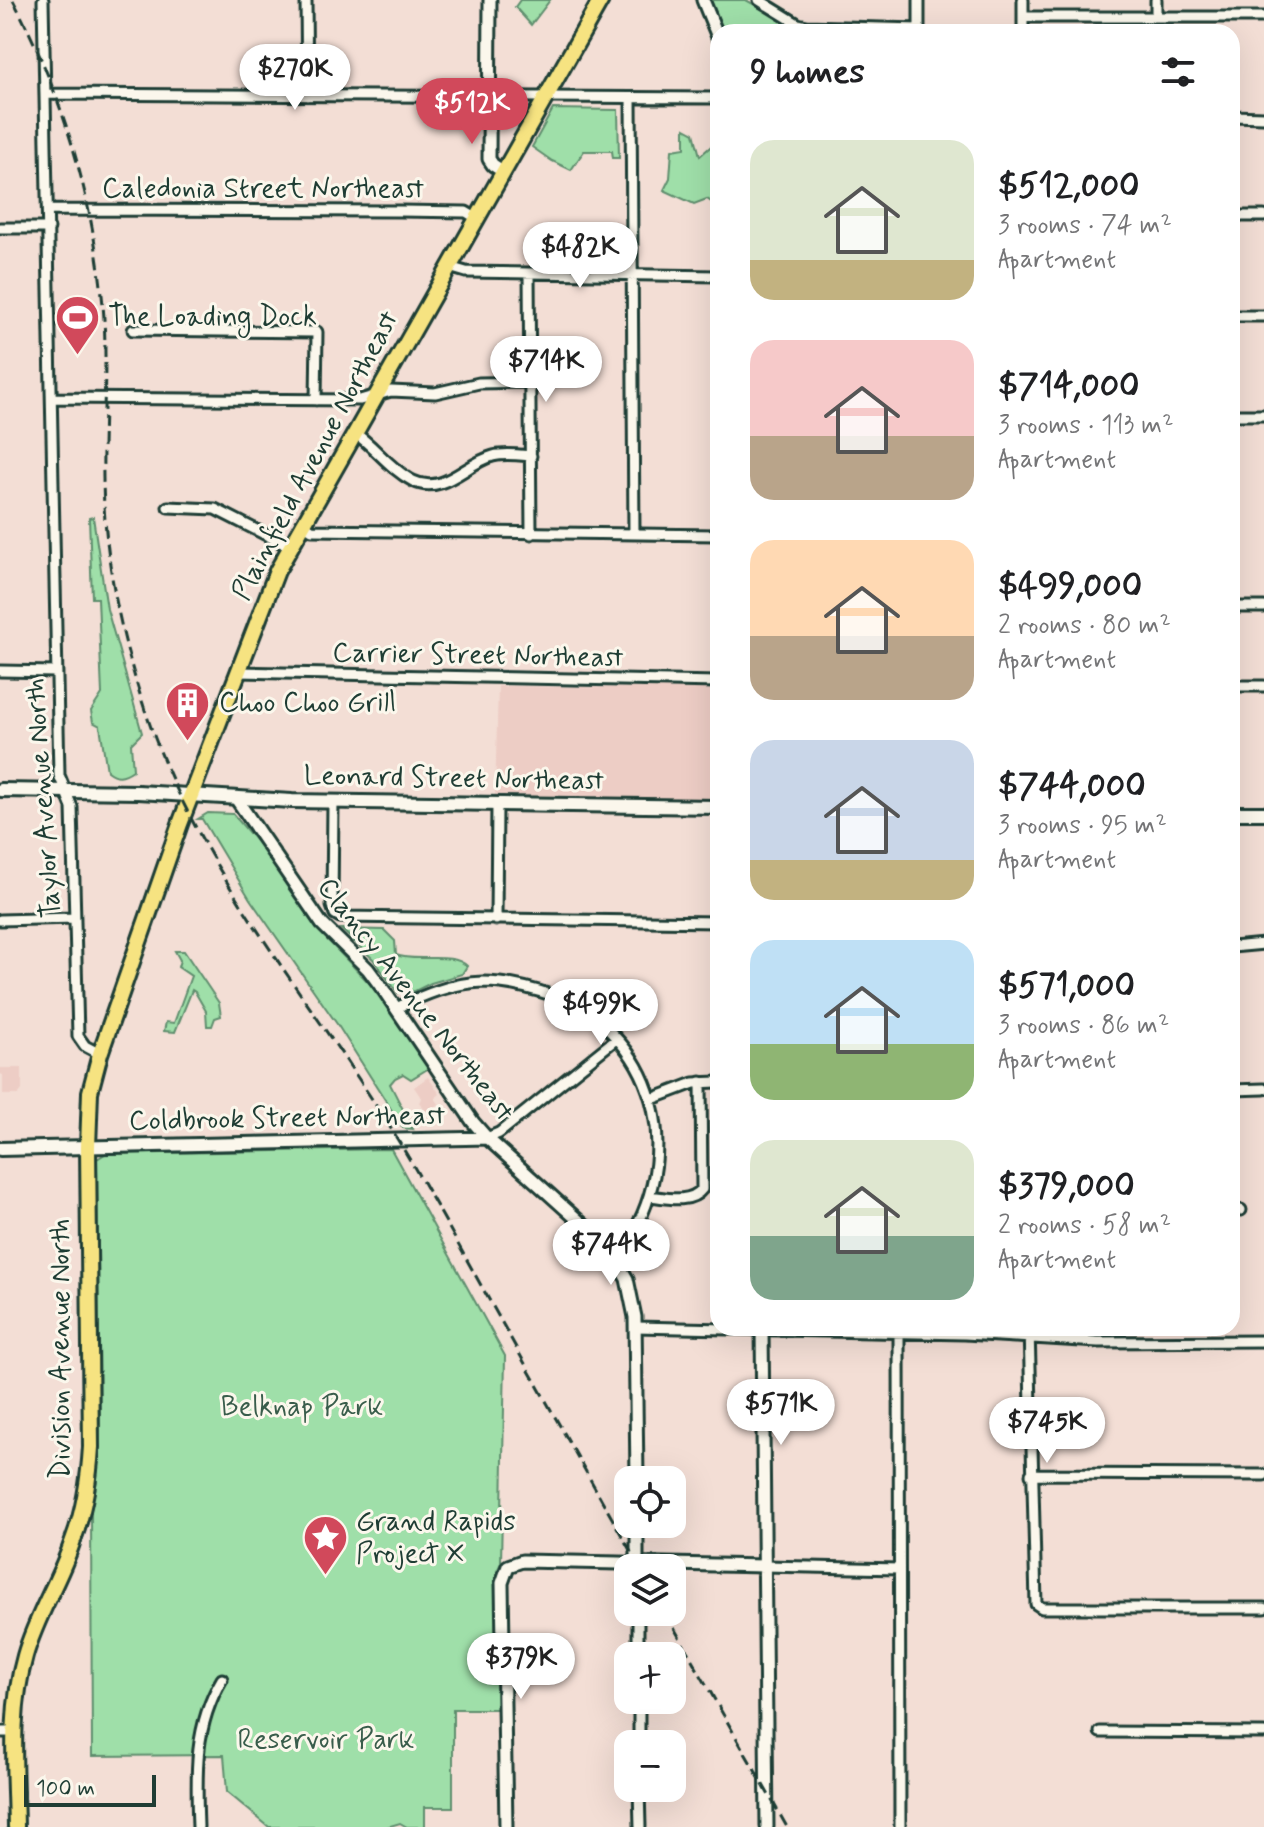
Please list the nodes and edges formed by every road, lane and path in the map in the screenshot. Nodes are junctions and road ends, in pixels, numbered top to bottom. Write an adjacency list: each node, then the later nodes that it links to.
1 (43, 0): 17 (street, Taylor Avenue North)
2 (306, 0): 18 (street)
3 (490, 0): 19 (street)
4 (601, 0): 20 (main road, Plainfield Avenue Northeast)
5 (703, 0): 13 (street)
6 (759, 0): 14 (street)
7 (919, 0): 15 (street)
8 (1023, 0): 10 (street)
9 (1156, 0): 11 (street)
10 (1023, 17): 11 (street); 16 (street)
11 (1156, 17): 12 (street)
12 (1264, 17)
13 (713, 24)
14 (798, 24)
15 (919, 24)
16 (1023, 24)
17 (46, 94): 18 (street); 26 (street, Taylor Avenue North)
18 (307, 96): 19 (street)
19 (490, 96): 20 (street); 25 (street)
20 (545, 96): 21 (street); 25 (main road, Plainfield Avenue Northeast)
21 (631, 98): 22 (street); 34 (street)
22 (710, 98)
23 (1240, 116): 24 (street)
24 (1264, 117)
25 (504, 172): 29 (main road, Plainfield Avenue Northeast)
26 (49, 210): 29 (street, Caledonia Street Northeast); 31 (street, Taylor Avenue North)
27 (1240, 216): 28 (street)
28 (1264, 216)
29 (476, 218): 32 (main road, Plainfield Avenue Northeast)
30 (0, 228): 31 (street)
31 (49, 228): 41 (street, Taylor Avenue North)
32 (449, 267): 33 (street); 40 (main road, Plainfield Avenue Northeast)
33 (529, 273): 34 (street); 39 (street)
34 (632, 274): 35 (street); 50 (street)
35 (710, 276)
36 (1240, 316): 37 (street)
37 (1264, 316)
38 (133, 330): 42 (street)
39 (528, 382): 40 (street); 46 (street)
40 (376, 395): 42 (street); 45 (main road, Plainfield Avenue Northeast)
41 (53, 398): 42 (street); 56 (street, Taylor Avenue North)
42 (316, 400)
43 (1240, 415): 44 (street)
44 (1264, 415)
45 (355, 433): 46 (street); 48 (main road, Plainfield Avenue Northeast)
46 (531, 456): 49 (street)
47 (168, 507): 52 (street)
48 (303, 524): 49 (street); 52 (main road, Plainfield Avenue Northeast)
49 (531, 534): 50 (street)
50 (634, 534): 51 (street)
51 (710, 535)
52 (290, 547): 57 (main road, Plainfield Avenue Northeast)
53 (1240, 607): 54 (street)
54 (1264, 607)
55 (0, 671): 56 (street)
56 (57, 672): 62 (street, Taylor Avenue North)
57 (237, 672): 58 (street, Carrier Street Northeast); 63 (main road, Plainfield Avenue Northeast)
58 (710, 682)
59 (1240, 686): 60 (street)
60 (1264, 686)
61 (0, 790): 62 (main road, Leonard Street Northeast)
62 (65, 791): 63 (main road, Leonard Street Northeast); 70 (street, Taylor Avenue North)
63 (190, 796): 64 (main road, Leonard Street Northeast); 78 (main road, Plainfield Avenue Northeast)
64 (237, 800): 65 (main road, Leonard Street Northeast); 76 (street, Clancy Avenue Northeast)
65 (333, 802): 66 (main road, Leonard Street Northeast); 72 (street)
66 (497, 804): 67 (main road, Leonard Street Northeast); 72 (street)
67 (710, 807)
68 (1240, 813): 69 (main road)
69 (1264, 813)
70 (75, 918): 71 (street); 78 (street, Taylor Avenue North)
71 (0, 920)
72 (496, 920): 73 (street)
73 (710, 922)
74 (1264, 944): 75 (street)
75 (1240, 946)
76 (396, 1008): 77 (street); 84 (street, Clancy Avenue Northeast)
77 (616, 1039): 83 (street); 84 (street)
78 (100, 1054): 85 (main road, Plainfield Avenue Northeast)
79 (701, 1082): 80 (street); 83 (street); 87 (street)
80 (710, 1082)
81 (1264, 1089): 82 (street)
82 (1240, 1090)
83 (652, 1099): 87 (street)
84 (487, 1138): 85 (street, Coldbrook Street Northeast); 88 (street, Clancy Avenue Northeast)
85 (88, 1147): 86 (main road); 105 (main road, Division Avenue North)
86 (0, 1149)
87 (650, 1196): 88 (street)
88 (616, 1258): 89 (street, Clancy Avenue Northeast)
89 (635, 1327): 90 (street); 96 (street, Clancy Avenue Northeast)
90 (710, 1328)
91 (762, 1336): 101 (street)
92 (899, 1336): 102 (street)
93 (1029, 1336): 97 (street)
94 (1052, 1336): 95 (street)
95 (1264, 1341)
96 (637, 1466)
97 (1031, 1474): 98 (street); 103 (street)
98 (1264, 1475)
99 (614, 1565): 111 (street)
100 (686, 1566): 101 (street)
101 (765, 1566): 102 (street); 113 (street)
102 (899, 1569): 114 (street)
103 (1264, 1608)
104 (222, 1679): 110 (street)
105 (7, 1732): 109 (main road, Division Avenue North)
106 (1100, 1732): 107 (street)
107 (1264, 1733)
108 (639, 1802): 112 (street)
109 (16, 1827)
110 (198, 1827)
111 (506, 1827)
112 (640, 1827)
113 (767, 1827)
114 (900, 1827)

